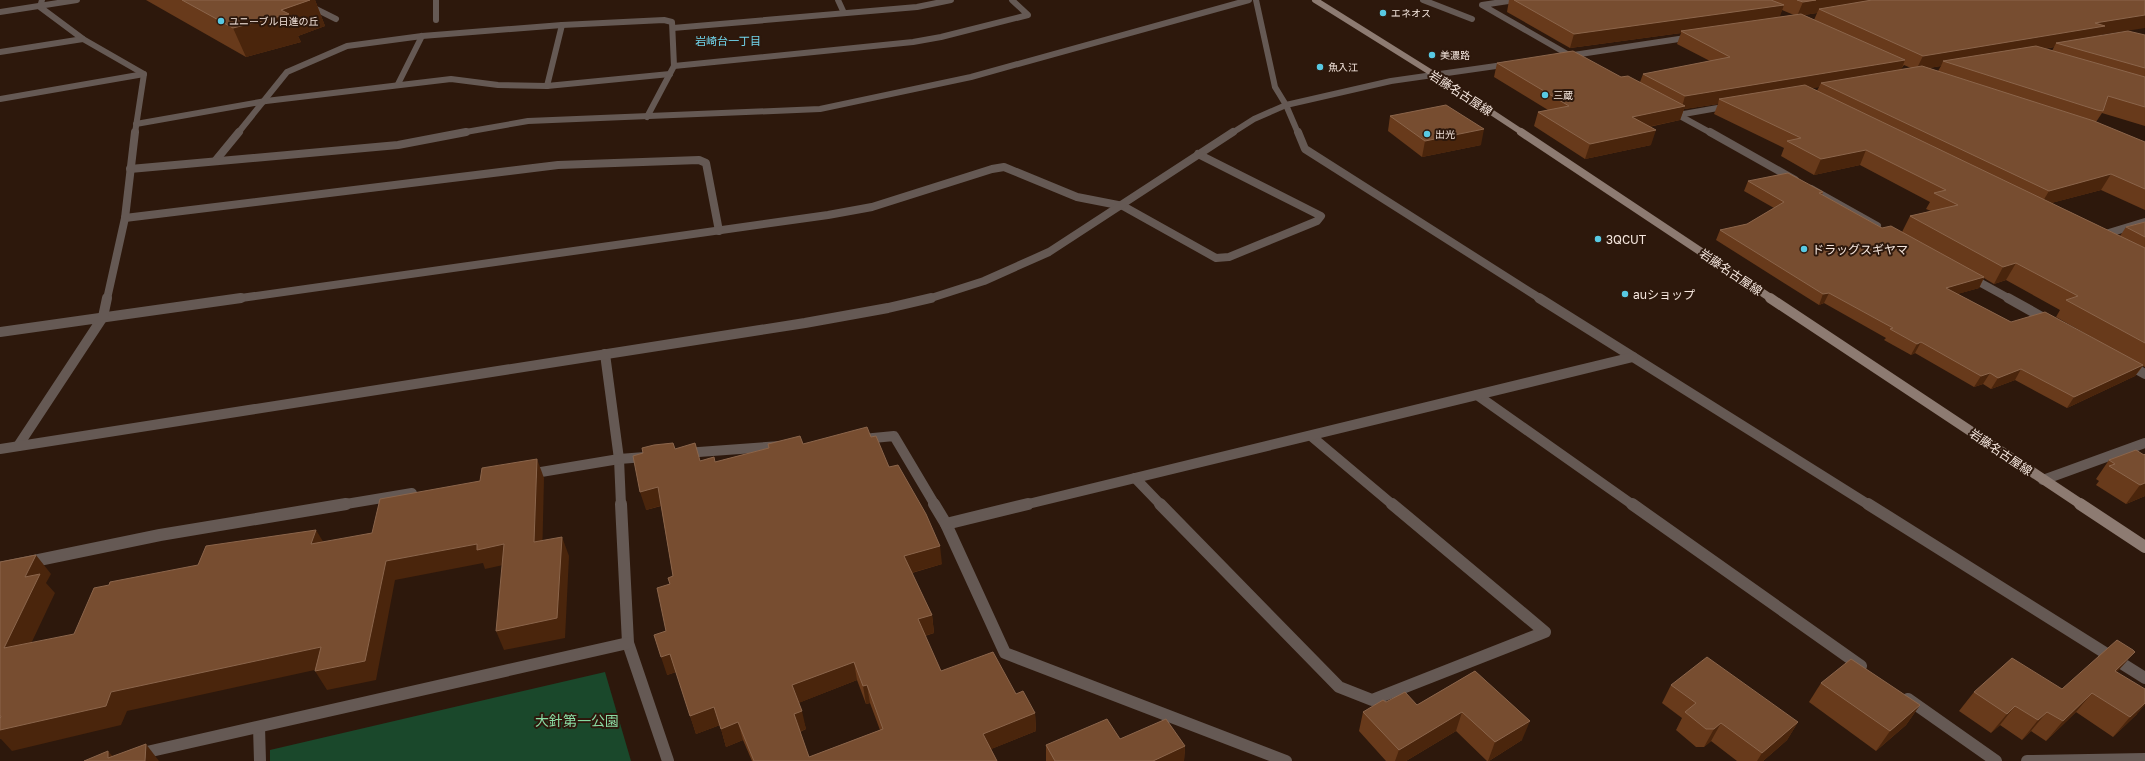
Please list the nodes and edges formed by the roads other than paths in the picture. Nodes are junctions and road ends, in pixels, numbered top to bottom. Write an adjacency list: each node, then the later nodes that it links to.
1 (78, 0): 12 (street)
2 (298, 0): 15 (street)
3 (436, 0): 17 (street)
4 (838, 0): 14 (street)
5 (951, 0): 14 (street)
6 (1012, 0): 28 (street)
7 (1249, 0): 40 (street)
8 (1256, 0): 36 (street)
9 (1315, 0): 31 (main road, 岩藤名古屋線)
10 (1423, 0): 16 (street)
11 (1515, 0): 24 (street)
12 (41, 3): 13 (street); 22 (street)
13 (0, 12)
14 (844, 13): 19 (street)
15 (336, 19)
16 (1472, 19)
17 (436, 20)
18 (562, 25): 19 (street); 20 (street); 33 (street)
19 (673, 28): 28 (street)
20 (422, 36): 32 (street); 35 (street)
21 (1703, 36): 24 (street)
22 (82, 39): 23 (street); 29 (street)
23 (0, 52)
24 (1571, 56): 25 (street); 27 (street)
25 (1555, 58)
26 (1516, 63): 31 (street)
27 (1584, 63)
28 (674, 66): 30 (street)
29 (144, 74): 34 (street); 41 (street)
30 (670, 74): 33 (street); 40 (street)
31 (1435, 75): 36 (street); 71 (main road, 岩藤名古屋線)
32 (398, 84): 33 (street); 35 (street)
33 (547, 86)
34 (0, 99)
35 (266, 101): 41 (street); 43 (street)
36 (1286, 104): 42 (street); 56 (street)
37 (1738, 104): 39 (street)
38 (1665, 108): 39 (street)
39 (1678, 115): 48 (street)
40 (647, 117): 43 (street)
41 (136, 124): 44 (street)
42 (1198, 154): 45 (street); 45 (street)
43 (216, 160): 44 (street)
44 (130, 169): 46 (street)
45 (1123, 206): 49 (street); 55 (street)
46 (125, 218): 49 (street); 52 (street)
47 (2145, 222): 50 (street)
48 (1887, 231)
49 (719, 232): 52 (street)
50 (2105, 244)
51 (1964, 274): 53 (street)
52 (103, 317): 54 (street); 64 (street)
53 (2054, 324)
54 (0, 332)
55 (605, 354): 64 (street); 68 (street)
56 (1633, 357): 59 (street); 78 (street)
57 (2117, 358): 58 (street)
58 (2145, 374)
59 (1477, 395): 60 (street); 77 (street)
60 (1311, 436): 70 (street); 70 (street)
61 (855, 440): 73 (street)
62 (2145, 443): 71 (street)
63 (792, 445): 66 (street)
64 (18, 446): 65 (street)
65 (0, 449)
66 (674, 454)
67 (658, 456): 68 (street)
68 (619, 459): 69 (street); 76 (street)
69 (518, 476)
70 (1135, 478): 73 (street)
71 (2042, 480): 74 (main road, 岩藤名古屋線)
72 (425, 491): 75 (street)
73 (946, 524): 85 (street)
74 (2145, 547)
75 (0, 568)
76 (628, 642): 80 (street); 84 (street)
77 (1872, 674)
78 (2145, 678)
79 (1898, 692): 86 (street)
80 (259, 727): 81 (street); 83 (street)
81 (123, 758)
82 (2145, 759): 87 (street)
83 (260, 761)
84 (668, 761)
85 (1286, 761)
86 (1996, 761)
87 (2027, 761)

